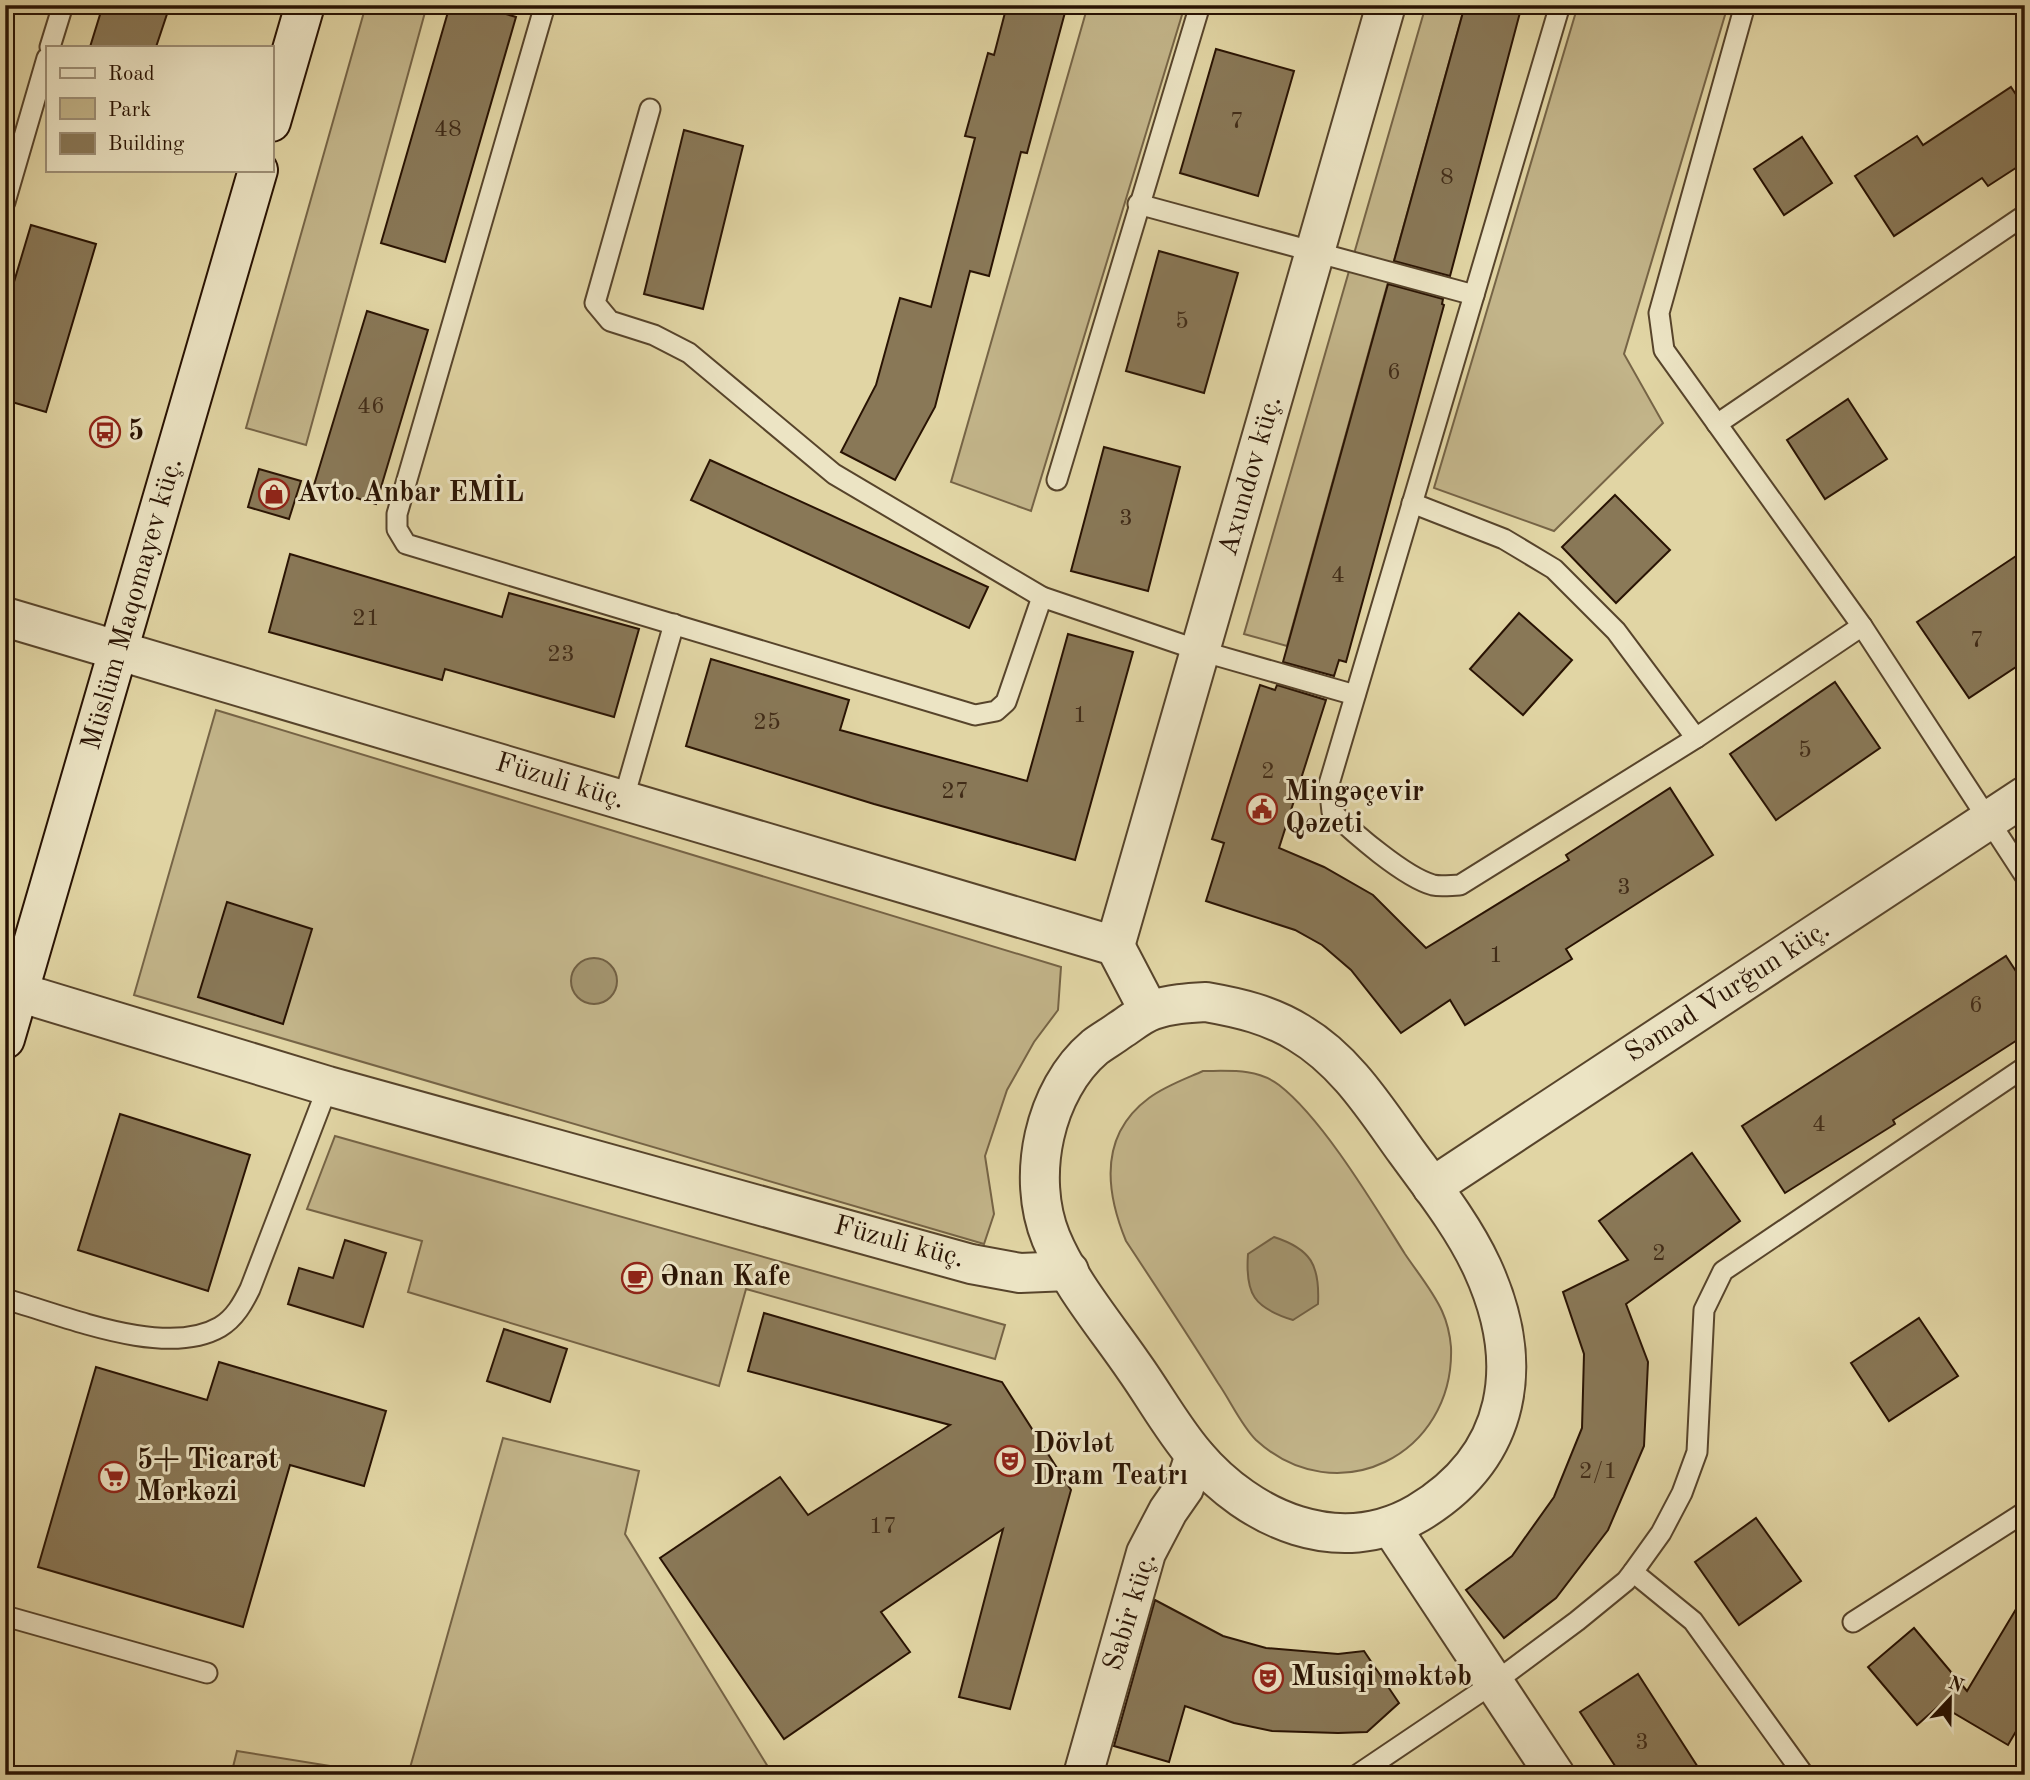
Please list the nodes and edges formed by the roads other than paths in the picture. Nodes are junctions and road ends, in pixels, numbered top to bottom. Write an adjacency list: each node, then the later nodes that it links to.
1 (63, 5): 8 (lane)
2 (305, 5): 11 (street)
3 (545, 5): 23 (lane)
4 (1200, 5): 14 (lane)
5 (1386, 5): 16 (street, Axundov küç.)
6 (1560, 5): 17 (lane)
7 (1745, 5): 18 (lane)
8 (50, 46)
9 (46, 61): 13 (lane)
10 (650, 109): 21 (lane)
11 (273, 115)
12 (256, 172): 25 (street, Müslüm Maqomayev küç.)
13 (5, 202)
14 (1138, 204): 16 (lane); 19 (lane)
15 (2025, 215): 18 (lane)
16 (1315, 253): 17 (lane); 26 (street, Axundov küç.)
17 (1474, 295): 20 (lane)
18 (1717, 424): 24 (lane)
19 (1057, 480)
20 (1412, 503): 27 (lane); 28 (lane)
21 (1042, 597): 23 (lane); 26 (lane)
22 (5, 617): 25 (street, Füzuli küç.)
23 (674, 624): 30 (lane)
24 (1862, 626): 28 (lane); 31 (lane)
25 (120, 651): 30 (street, Füzuli küç.); 34 (street, Müslüm Maqomayev küç.)
26 (1201, 651): 27 (lane); 33 (street, Axundov küç.)
27 (1356, 695): 28 (lane)
28 (1696, 738)
29 (2025, 796): 31 (street, Səməd Vurğun küç.)
30 (623, 801): 33 (street, Füzuli küç.)
31 (1989, 820): 32 (lane); 39 (street, Səməd Vurğun küç.)
32 (2025, 876)
33 (1115, 946): 35 (street)
34 (12, 990): 36 (street, Müslüm Maqomayev küç.); 38 (street, Füzuli küç.)
35 (1149, 1011): 39 (street); 40 (street)
36 (5, 1038)
37 (2025, 1067): 45 (lane)
38 (328, 1086): 40 (street, Füzuli küç.); 41 (lane)
39 (1432, 1187): 44 (street)
40 (1069, 1271): 42 (street)
41 (5, 1299)
42 (1195, 1455): 44 (street); 50 (street, Sabir küç.)
43 (2025, 1512): 47 (lane)
44 (1391, 1527): 49 (street)
45 (1633, 1572): 49 (lane); 53 (lane)
46 (5, 1616): 48 (lane)
47 (1853, 1622)
48 (207, 1673)
49 (1495, 1682): 51 (lane); 52 (street)
50 (1083, 1775)
51 (1357, 1775)
52 (1555, 1775)
53 (1804, 1775)

